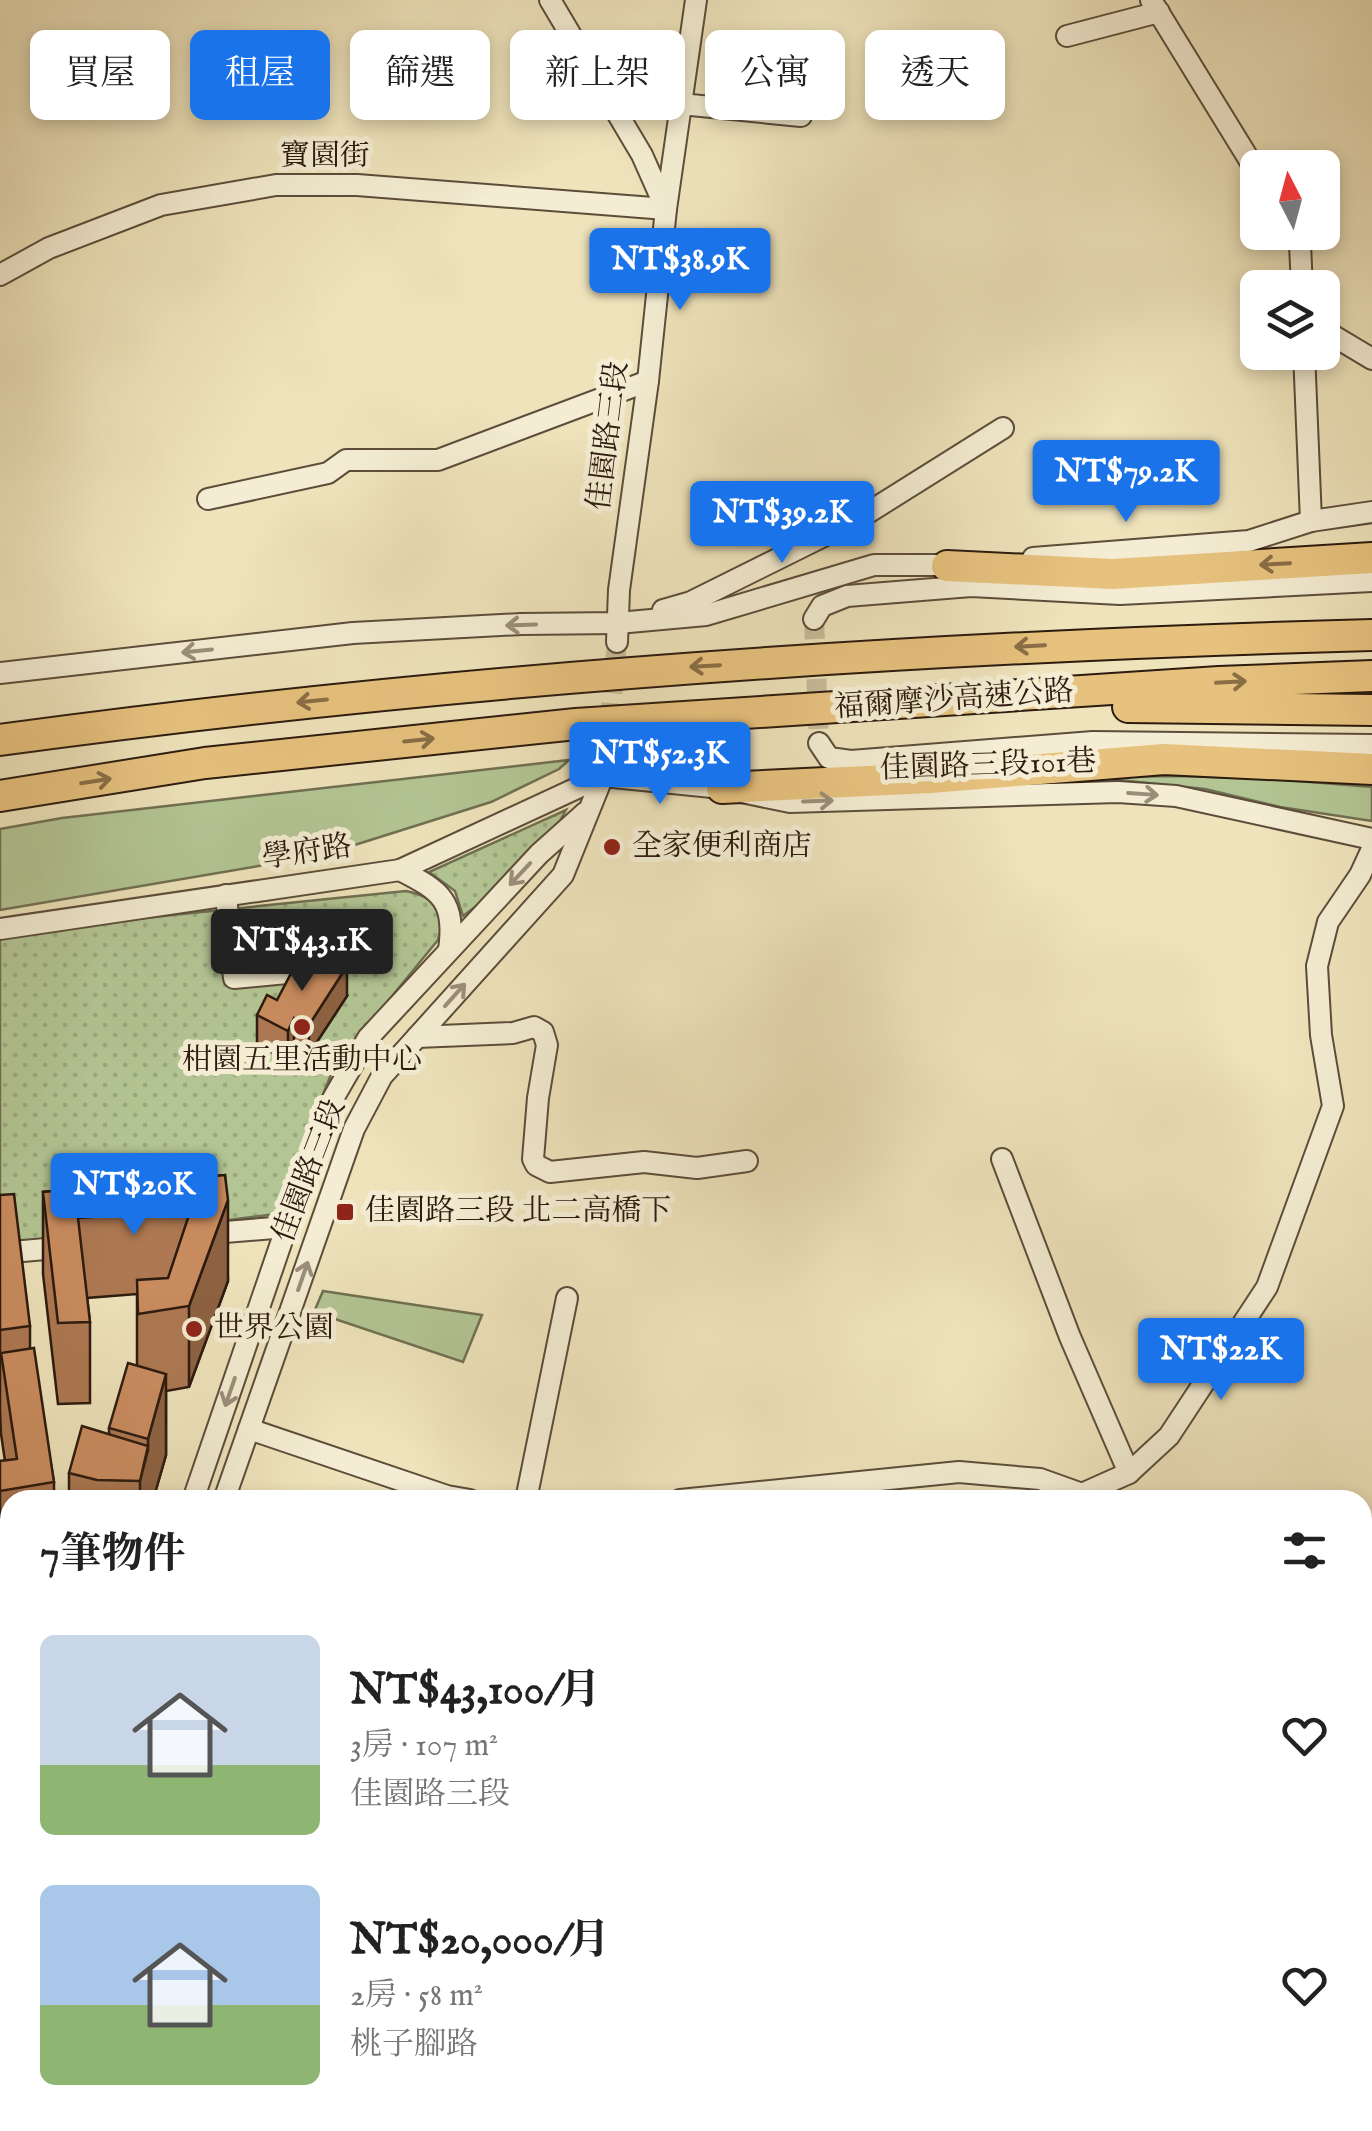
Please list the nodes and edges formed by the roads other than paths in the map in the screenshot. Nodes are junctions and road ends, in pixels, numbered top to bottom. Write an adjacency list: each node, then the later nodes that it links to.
1 (550, 0): 8 (street)
2 (696, 0): 5 (street, 佳園路三段)
3 (1155, 6): 4 (street); 7 (street)
4 (1067, 36)
5 (685, 76)
6 (679, 120): 8 (street, 佳園路三段)
7 (1243, 150)
8 (666, 209): 9 (street, 寶園街); 13 (street, 佳園路三段)
9 (0, 274)
10 (1340, 340): 11 (street)
11 (1372, 359)
12 (1305, 370): 17 (street)
13 (648, 381): 15 (street); 23 (street, 佳園路三段)
14 (1003, 428): 23 (street)
15 (208, 499)
16 (1372, 512): 17 (street)
17 (1312, 520): 19 (street)
18 (1372, 558): 19 (highway, one-way to 19)
19 (947, 566): 23 (street)
20 (1372, 581): 21 (street)
21 (814, 619)
22 (1372, 625): 25 (highway)
23 (618, 633): 26 (street, one-way to 26)
24 (1372, 635): 25 (highway, 福爾摩沙高速公路)
25 (1102, 642): 30 (highway, 福爾摩沙高速公路, one-way to 30)
26 (0, 673)
27 (1372, 676): 28 (highway, 福爾摩沙高速公路, one-way to 27)
28 (876, 706): 29 (highway); 37 (highway, 福爾摩沙高速公路, one-way to 28)
29 (1372, 710)
30 (0, 740)
31 (819, 742): 32 (street)
32 (1372, 744)
33 (607, 753): 35 (street, 佳園路三段)
34 (1372, 769): 36 (highway)
35 (604, 776): 36 (street, 佳園路三段101巷); 38 (street, 佳園路三段); 41 (street, 學府路)
36 (722, 788): 39 (street, 佳園路三段101巷, one-way to 39)
37 (0, 796)
38 (591, 807): 44 (street, 佳園路三段, one-way to 44); 46 (street, 佳園路三段, one-way to 38)
39 (1372, 839)
40 (1372, 849): 55 (street)
41 (400, 870): 42 (street, 學府路); 44 (street)
42 (226, 895): 43 (street, 學府路); 45 (street)
43 (0, 929)
44 (449, 950): 49 (street, 佳園路三段)
45 (328, 969)
46 (418, 1037): 48 (street); 54 (street, 佳園路三段, one-way to 46)
47 (1002, 1160): 55 (street)
48 (746, 1161)
49 (286, 1226): 50 (street); 56 (street, 佳園路三段, one-way to 56)
50 (172, 1237)
51 (95, 1244): 52 (street)
52 (0, 1253)
53 (567, 1298): 59 (street)
54 (249, 1429): 57 (street, 佳園路三段); 58 (street)
55 (1129, 1473): 62 (street)
56 (196, 1490)
57 (228, 1490)
58 (430, 1490)
59 (528, 1490)
60 (780, 1490): 61 (street)
61 (1071, 1490)
62 (1091, 1490)

